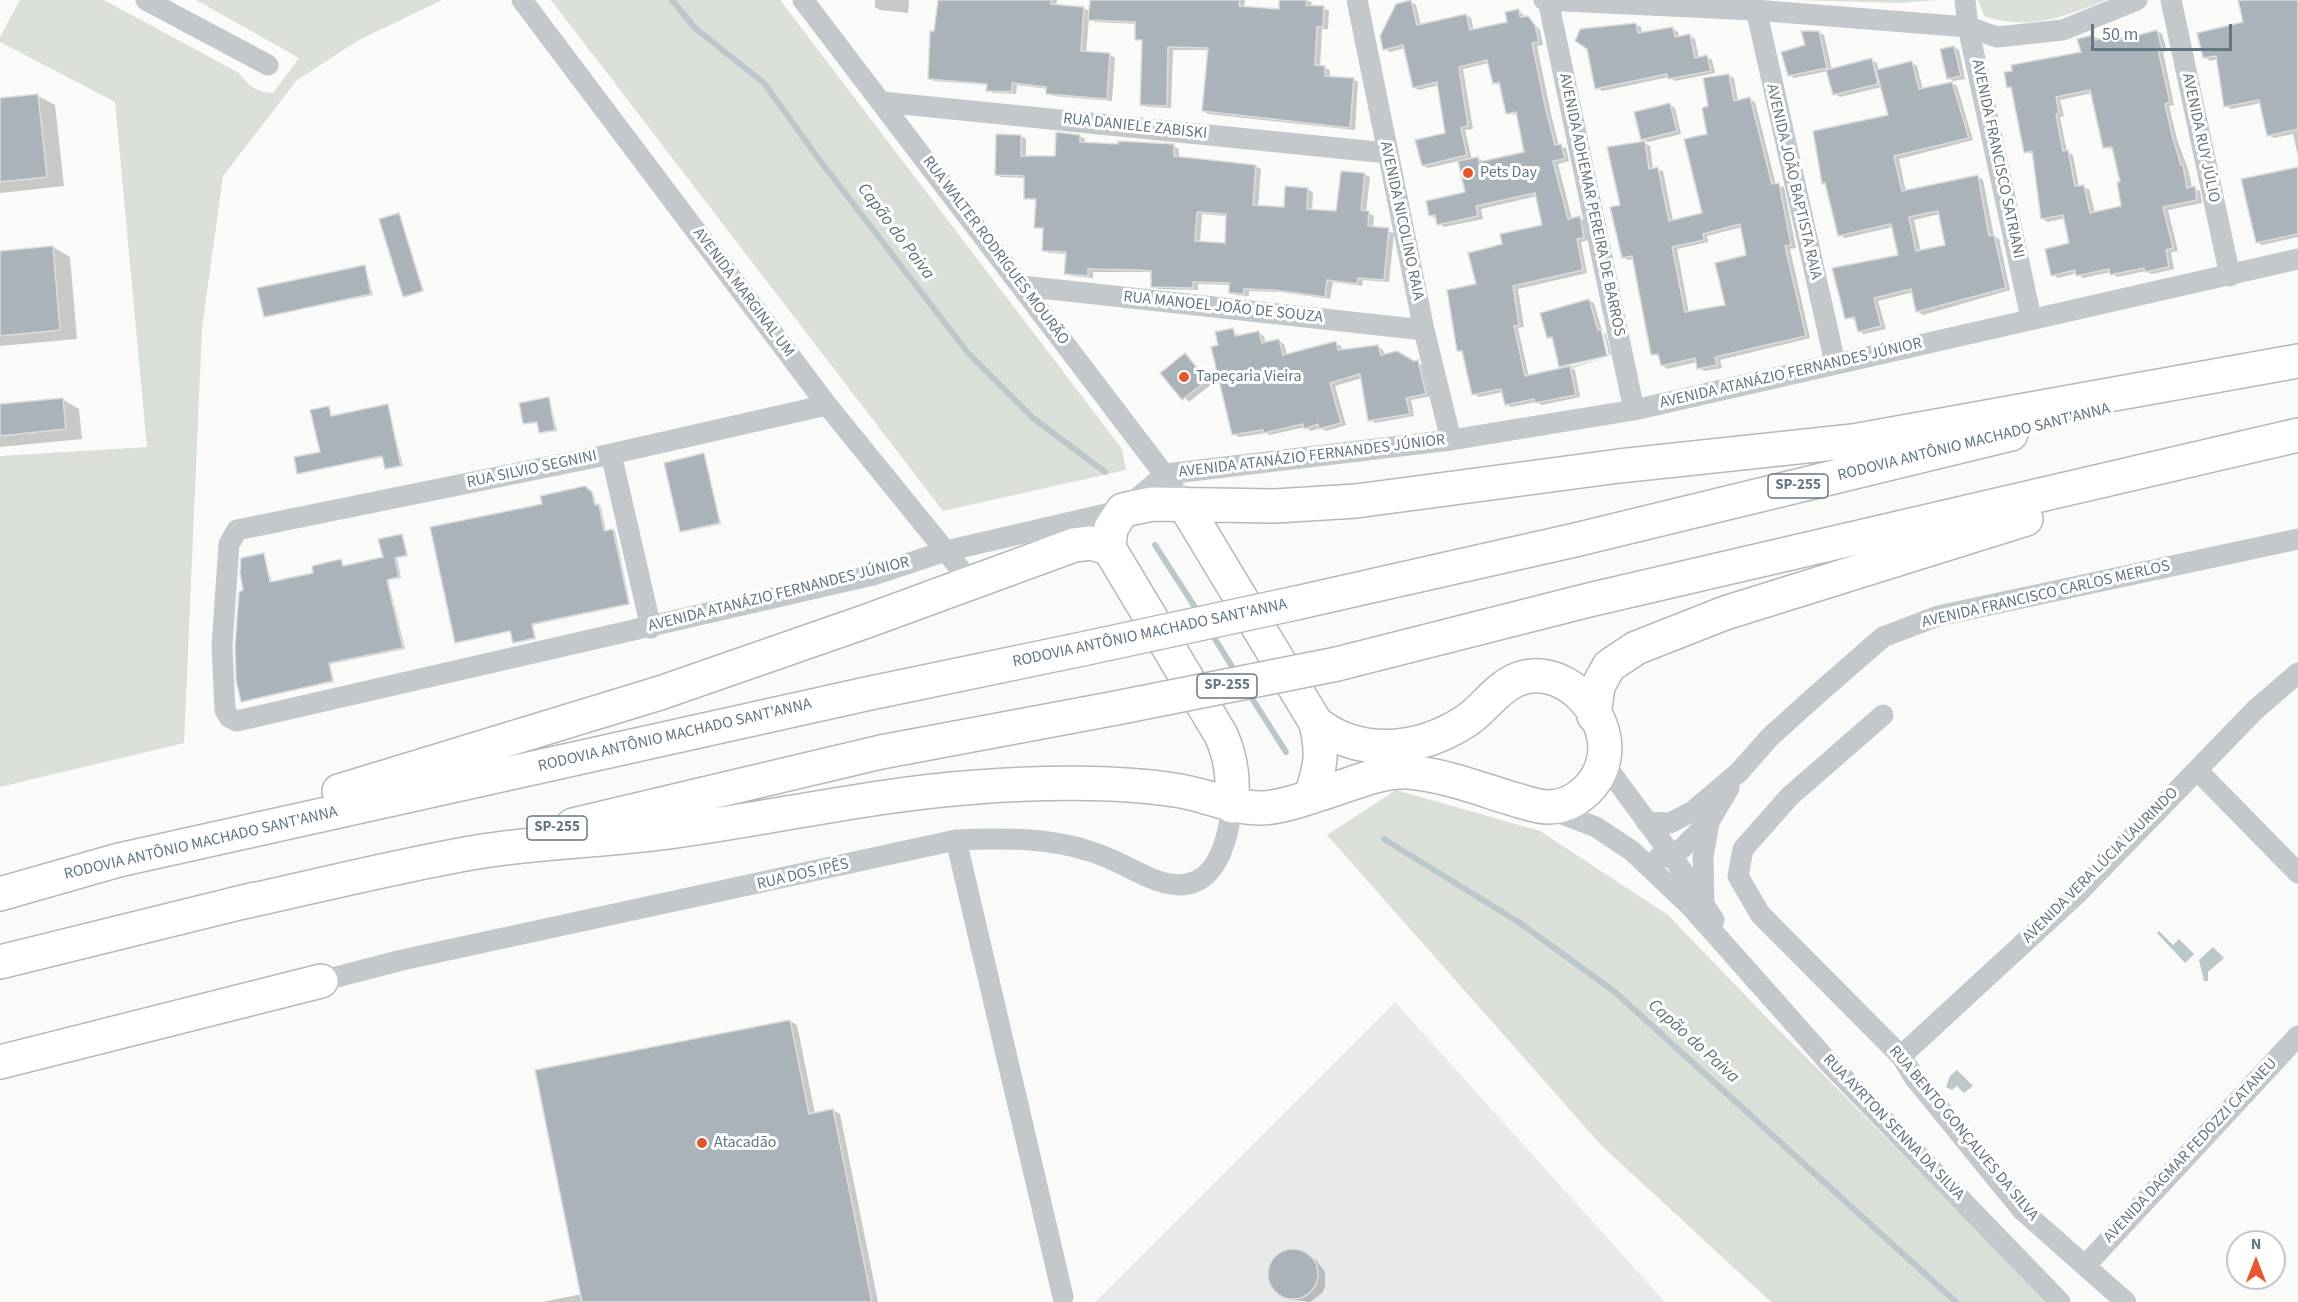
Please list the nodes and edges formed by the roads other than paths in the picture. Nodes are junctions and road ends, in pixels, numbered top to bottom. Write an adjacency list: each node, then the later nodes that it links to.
1 (147, 0): 11 (street)
2 (522, 0): 21 (street, AVENIDA MARGINAL UM)
3 (803, 0): 12 (street, RUA WALTER RODRIGUES MOURÃO)
4 (1357, 0): 13 (street, AVENIDA NICOLINO RAIA)
5 (1546, 0): 9 (street); 22 (street, AVENIDA ADHEMAR PEREIRA DE BARROS)
6 (1965, 0): 10 (street, AVENIDA FRANCISCO SATRIANI)
7 (2137, 0): 10 (street)
8 (2171, 0): 15 (street, AVENIDA RUY JÚLIO)
9 (1754, 5): 10 (street); 20 (street, AVENIDA JOÃO BAPTISTA RAIA)
10 (1968, 27): 17 (street, AVENIDA FRANCISCO SATRIANI)
11 (268, 65)
12 (882, 102): 13 (street, RUA DANIELE ZABISKI); 16 (street, RUA WALTER RODRIGUES MOURÃO)
13 (1387, 153): 18 (street, AVENIDA NICOLINO RAIA)
14 (2298, 259): 15 (street, AVENIDA ATANÁZIO FERNANDES JÚNIOR)
15 (2229, 276): 17 (street, AVENIDA ATANÁZIO FERNANDES JÚNIOR)
16 (1022, 286): 18 (street, RUA MANOEL JOÃO DE SOUZA); 27 (street, RUA WALTER RODRIGUES MOURÃO)
17 (2031, 318): 20 (street, AVENIDA ATANÁZIO FERNANDES JÚNIOR)
18 (1424, 330): 24 (street, AVENIDA NICOLINO RAIA)
19 (2298, 362): 28 (highway); 51 (highway, RODOVIA ANTÔNIO MACHADO SANT'ANNA / SP-255, bridge)
20 (1835, 363): 22 (street, AVENIDA ATANÁZIO FERNANDES JÚNIOR)
21 (827, 405): 26 (street, RUA SILVIO SEGNINI); 32 (street, AVENIDA MARGINAL UM)
22 (1634, 410): 24 (street, AVENIDA ATANÁZIO FERNANDES JÚNIOR)
23 (2298, 435): 55 (highway, SP-255, bridge)
24 (1451, 440): 27 (street, AVENIDA ATANÁZIO FERNANDES JÚNIOR)
25 (2298, 440): 37 (highway)
26 (611, 454): 34 (street); 38 (street, RUA SILVIO SEGNINI)
27 (1166, 474): 28 (street, RUA WALTER RODRIGUES MOURÃO); 29 (street, AVENIDA ATANÁZIO FERNANDES JÚNIOR)
28 (1184, 504): 29 (highway); 39 (highway)
29 (1123, 510): 31 (highway); 32 (street, AVENIDA ATANÁZIO FERNANDES JÚNIOR)
30 (2298, 539): 42 (street, AVENIDA FRANCISCO CARLOS MERLOS)
31 (1109, 548): 33 (highway); 44 (highway)
32 (946, 551): 33 (street, AVENIDA MARGINAL UM); 34 (street, AVENIDA ATANÁZIO FERNANDES JÚNIOR)
33 (970, 581): 51 (highway)
34 (651, 628): 38 (street, AVENIDA ATANÁZIO FERNANDES JÚNIOR)
35 (2298, 673): 41 (street, AVENIDA VERA LÚCIA LAURINDO)
36 (1883, 715): 60 (street, RUA BENTO GONÇALVES DA SILVA)
37 (1594, 716): 39 (highway); 40 (highway)
38 (237, 721)
39 (1316, 723): 43 (highway)
40 (1603, 762): 45 (highway); 46 (street, RUA AYRTON SENNA DA SILVA)
41 (2197, 770): 52 (street); 60 (street, AVENIDA VERA LÚCIA LAURINDO)
42 (1739, 772): 46 (street); 47 (street)
43 (1311, 795): 44 (highway); 45 (highway)
44 (1232, 806): 48 (street, RUA DOS IPÊS); 55 (highway)
45 (1544, 808): 49 (street, RUA AYRTON SENNA DA SILVA)
46 (1646, 822): 50 (street, RUA AYRTON SENNA DA SILVA)
47 (1709, 822): 50 (street); 54 (street)
48 (957, 840): 58 (street, RUA DOS IPÊS); 63 (street)
49 (1632, 851): 50 (street); 56 (street, RUA AYRTON SENNA DA SILVA)
50 (1673, 857): 54 (street, RUA AYRTON SENNA DA SILVA)
51 (119, 860): 53 (highway, RODOVIA ANTÔNIO MACHADO SANT'ANNA / SP-255)
52 (2298, 873)
53 (0, 894)
54 (1704, 902): 56 (street, RUA AYRTON SENNA DA SILVA)
55 (235, 904): 57 (highway, SP-255)
56 (1731, 949): 64 (street, RUA AYRTON SENNA DA SILVA)
57 (0, 962)
58 (321, 981): 61 (highway)
59 (2298, 1036): 62 (street, AVENIDA DAGMAR FEDOZZI CATANEU)
60 (1901, 1056): 62 (street, RUA BENTO GONÇALVES DA SILVA)
61 (0, 1062)
62 (2085, 1266): 65 (street, RUA BENTO GONÇALVES DA SILVA)
63 (1063, 1297)
64 (2060, 1302)
65 (2126, 1302)

